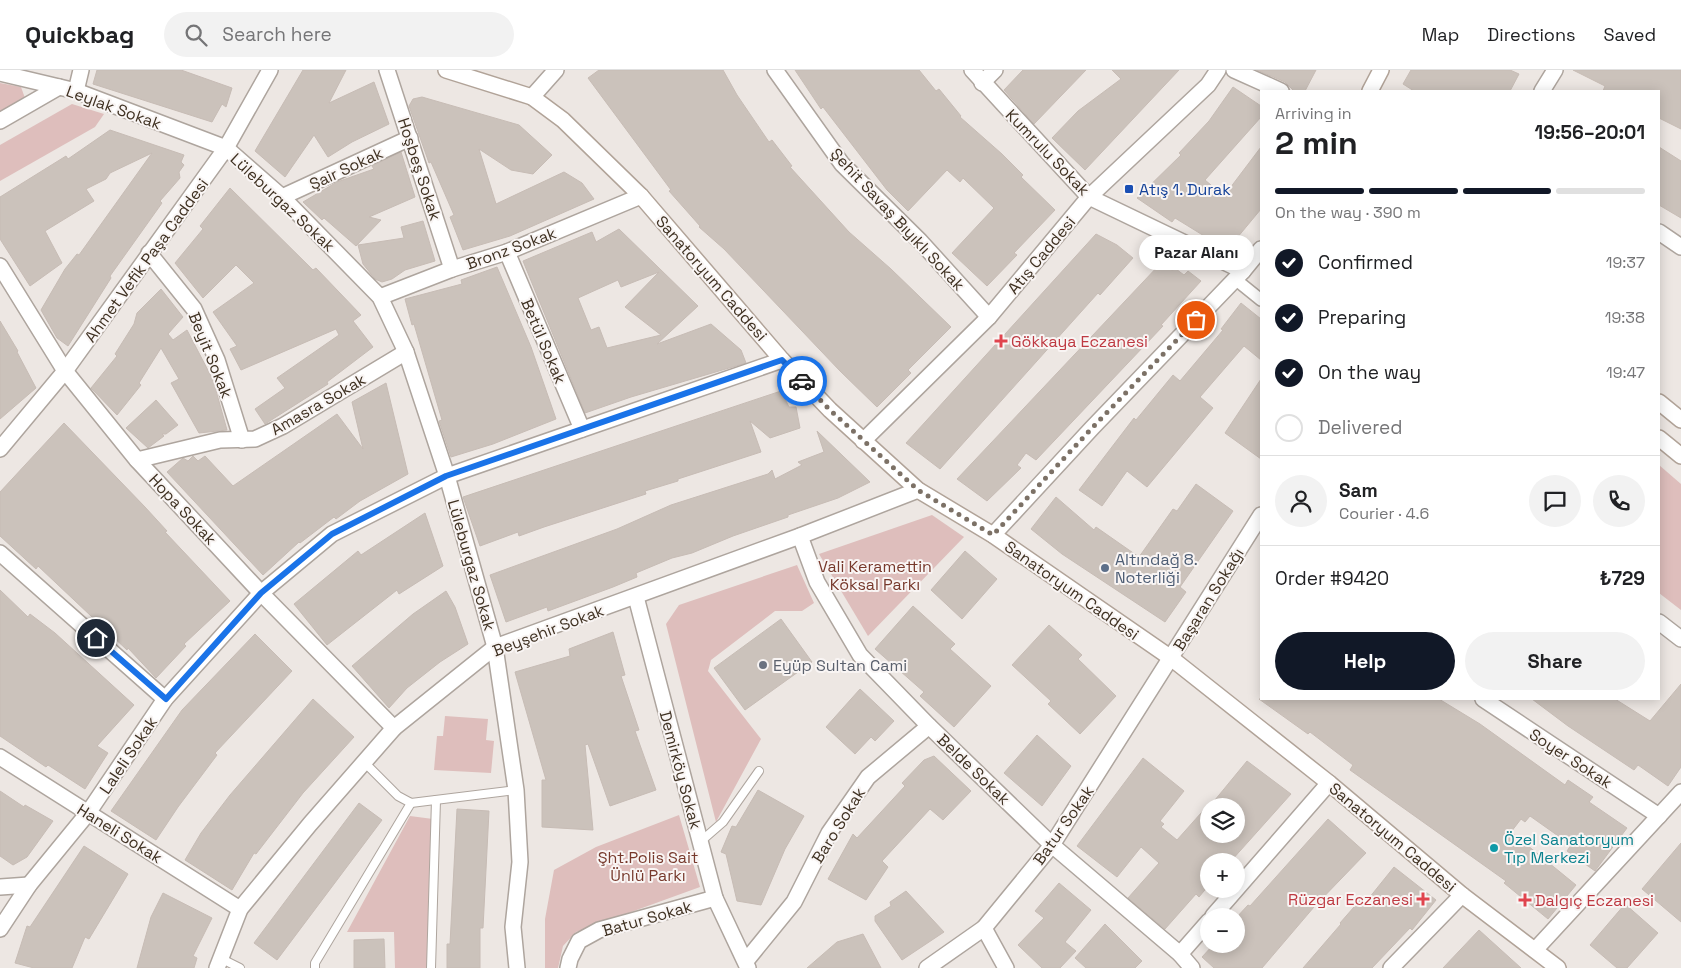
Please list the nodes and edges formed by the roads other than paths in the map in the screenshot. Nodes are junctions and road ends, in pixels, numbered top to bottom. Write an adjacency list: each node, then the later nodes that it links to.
1 (81, 70): 21 (street)
2 (270, 70): 25 (street, Ahmet Vefik Paşa Caddesi)
3 (387, 70): 24 (street, Hoşbeş Sokak)
4 (446, 70): 22 (street, Sanatoryum Caddesi)
5 (775, 70): 39 (street, Şehit Savaş Bıyıklı Sokak)
6 (972, 70): 15 (street, Kumrulu Sokak)
7 (995, 70): 15 (street)
8 (1218, 70): 27 (street, Atış Caddesi)
9 (1234, 70): 17 (street)
10 (1373, 70): 18 (street)
11 (1383, 70): 19 (street)
12 (1555, 70): 20 (street)
13 (552, 71): 22 (street)
14 (0, 73): 16 (street, Leylak Sokak)
15 (982, 83): 27 (street, Kumrulu Sokak)
16 (59, 87): 21 (street, Leylak Sokak); 23 (street)
17 (1279, 90)
18 (1366, 90)
19 (1372, 90)
20 (1543, 90)
21 (76, 91): 25 (street, Leylak Sokak)
22 (532, 97): 26 (street, Sanatoryum Caddesi)
23 (0, 121)
24 (410, 138): 28 (street, Şair Sokak); 35 (street, Hoşbeş Sokak)
25 (226, 148): 28 (street, Lüleburgaz Sokak); 33 (street, Ahmet Vefik Paşa Caddesi)
26 (641, 196): 32 (street, Bronz Sokak); 41 (street, Sanatoryum Caddesi)
27 (1089, 197): 36 (street, Kumrulu Sokak); 39 (street, Atış Caddesi)
28 (282, 198): 37 (street, Lüleburgaz Sokak)
29 (1660, 232): 30 (street)
30 (1679, 241)
31 (1260, 250): 36 (street)
32 (507, 252): 35 (street, Bronz Sokak); 45 (street, Betül Sokak)
33 (149, 253): 42 (street, Ahmet Vefik Paşa Caddesi); 47 (street, Beyit Sokak)
34 (0, 266): 42 (street, Hopa Sokak)
35 (452, 269): 37 (street, Bronz Sokak)
36 (1239, 275): 38 (street); 55 (street)
37 (380, 297): 40 (street, Lüleburgaz Sokak)
38 (1260, 299)
39 (989, 317): 48 (street, Atış Caddesi)
40 (406, 352): 47 (street, Amasra Sokak); 52 (street, Lüleburgaz Sokak)
41 (782, 360): 45 (street, Laleli Sokak); 48 (street, Sanatoryum Caddesi)
42 (65, 371): 49 (street, Ahmet Vefik Paşa Caddesi); 51 (street, Hopa Sokak)
43 (1660, 403): 44 (street)
44 (1681, 420)
45 (582, 429): 52 (street, Laleli Sokak)
46 (1660, 439): 50 (street)
47 (242, 440): 51 (street, Amasra Sokak)
48 (863, 441): 53 (street, Sanatoryum Caddesi)
49 (2, 444)
50 (1681, 456)
51 (137, 460): 58 (street, Hopa Sokak)
52 (446, 476): 58 (street, Laleli Sokak); 62 (street, Lüleburgaz Sokak)
53 (918, 490): 55 (street, Sanatoryum Caddesi); 56 (street, Beyşehir Sokak)
54 (1260, 519): 63 (street, Başaran Sokağı)
55 (993, 535): 63 (street, Sanatoryum Caddesi)
56 (800, 536): 59 (street, Beyşehir Sokak); 66 (street, Belde Sokak)
57 (0, 553): 64 (street)
58 (261, 593): 64 (street, Laleli Sokak); 67 (street, Hopa Sokak)
59 (636, 597): 62 (street, Beyşehir Sokak); 78 (street, Demirköy Sokak)
60 (1660, 623): 61 (street)
61 (1681, 639)
62 (495, 647): 67 (street, Beyşehir Sokak); 72 (street, Lüleburgaz Sokak)
63 (1171, 658): 71 (street, Sanatoryum Caddesi); 79 (street, Batur Sokak)
64 (166, 699): 76 (street, Laleli Sokak)
65 (1485, 700): 77 (street, Soyer Sokak)
66 (928, 726): 79 (street, Belde Sokak); 92 (street, Baro Sokak)
67 (394, 728): 69 (street, Beyşehir Sokak)
68 (0, 757): 76 (street, Haneli Sokak)
69 (364, 762): 75 (lane); 85 (street, Beyşehir Sokak)
70 (758, 771): 78 (lane)
71 (1329, 783): 82 (street, Sanatoryum Caddesi); 84 (street)
72 (516, 790): 74 (lane); 96 (street, Lüleburgaz Sokak)
73 (1681, 792): 77 (street)
74 (436, 800): 75 (lane); 95 (lane)
75 (411, 804): 94 (lane)
76 (88, 813): 80 (street, Laleli Sokak); 85 (street, Haneli Sokak)
77 (1659, 816): 89 (street)
78 (700, 842): 83 (street, Demirköy Sokak)
79 (1052, 845): 86 (street, Batur Sokak); 90 (street, Belde Sokak)
80 (29, 885): 81 (street); 87 (street, Laleli Sokak)
81 (0, 887)
82 (1462, 895): 89 (street, Sanatoryum Caddesi); 101 (street)
83 (715, 898): 92 (street, Demirköy Sokak); 97 (street, Batur Sokak)
84 (1220, 908)
85 (240, 909): 91 (street, Beyşehir Sokak)
86 (984, 928): 98 (street, Batur Sokak); 99 (street)
87 (0, 929)
88 (1200, 931): 90 (street)
89 (1535, 950): 102 (street, Sanatoryum Caddesi)
90 (1180, 954): 100 (street, Belde Sokak)
91 (218, 963): 93 (lane)
92 (747, 964)
93 (240, 968)
94 (315, 968)
95 (431, 968)
96 (516, 968)
97 (568, 968)
98 (927, 968)
99 (1006, 968)
100 (1192, 968)
101 (1391, 968)
102 (1558, 968)

